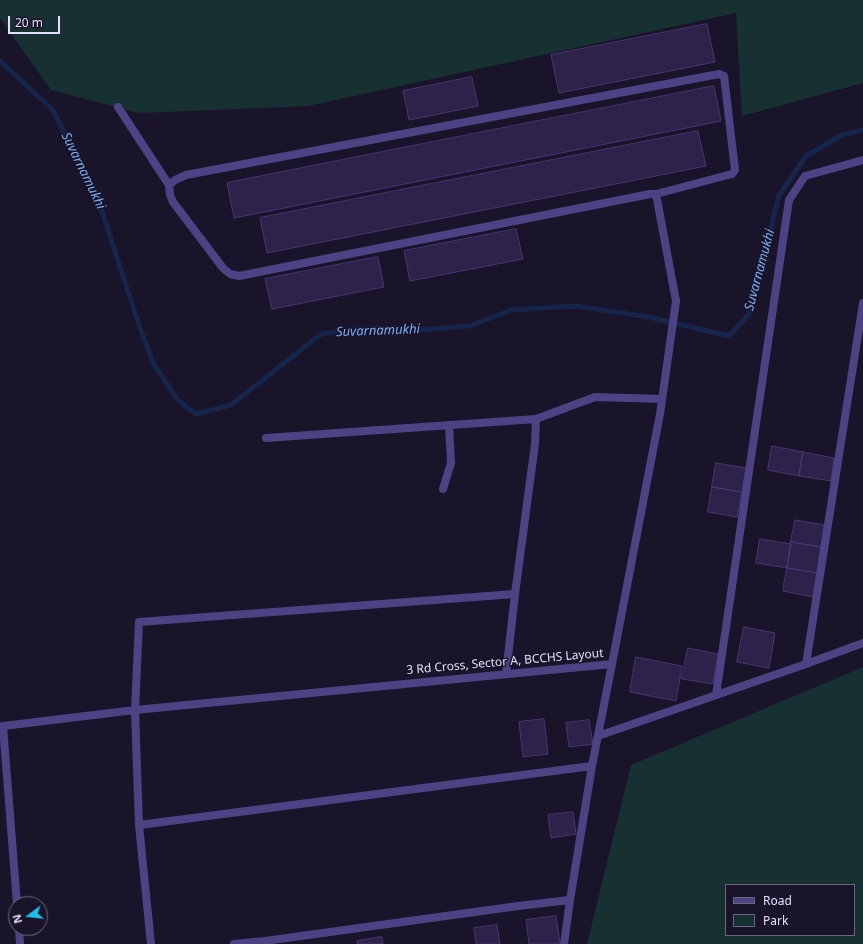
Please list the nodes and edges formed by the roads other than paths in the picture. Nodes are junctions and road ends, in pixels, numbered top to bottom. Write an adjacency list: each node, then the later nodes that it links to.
1 (118, 107): 3 (street)
2 (863, 160): 16 (street)
3 (169, 185): 4 (street); 4 (street)
4 (656, 194): 6 (street)
5 (863, 303): 14 (street)
6 (662, 399): 7 (street); 13 (street)
7 (536, 419): 8 (street); 11 (street)
8 (450, 426): 9 (street); 10 (street)
9 (266, 438)
10 (443, 489)
11 (515, 594): 15 (street); 17 (street)
12 (863, 643): 14 (street)
13 (612, 664): 15 (street, 3 Rd Cross, Sector A, BCCHS Layout); 19 (street, 3 Rd Cross, Sector A, BCCHS Layout)
14 (806, 664): 16 (street)
15 (506, 674): 17 (street, 3 Rd Cross, Sector A, BCCHS Layout)
16 (716, 695): 19 (street)
17 (136, 710): 18 (street, 3 Rd Cross, Sector A, BCCHS Layout); 21 (street)
18 (2, 726): 22 (street)
19 (598, 736): 20 (street, 3 Rd Cross, Sector A, BCCHS Layout)
20 (592, 766): 21 (street); 23 (street, 3 Rd Cross, Sector A, BCCHS Layout)
21 (139, 825): 25 (street)
22 (16, 896)
23 (570, 900): 24 (street); 27 (street, 3 Rd Cross, Sector A, BCCHS Layout)
24 (266, 943): 26 (street)
25 (151, 944)
26 (234, 944)
27 (564, 944)

